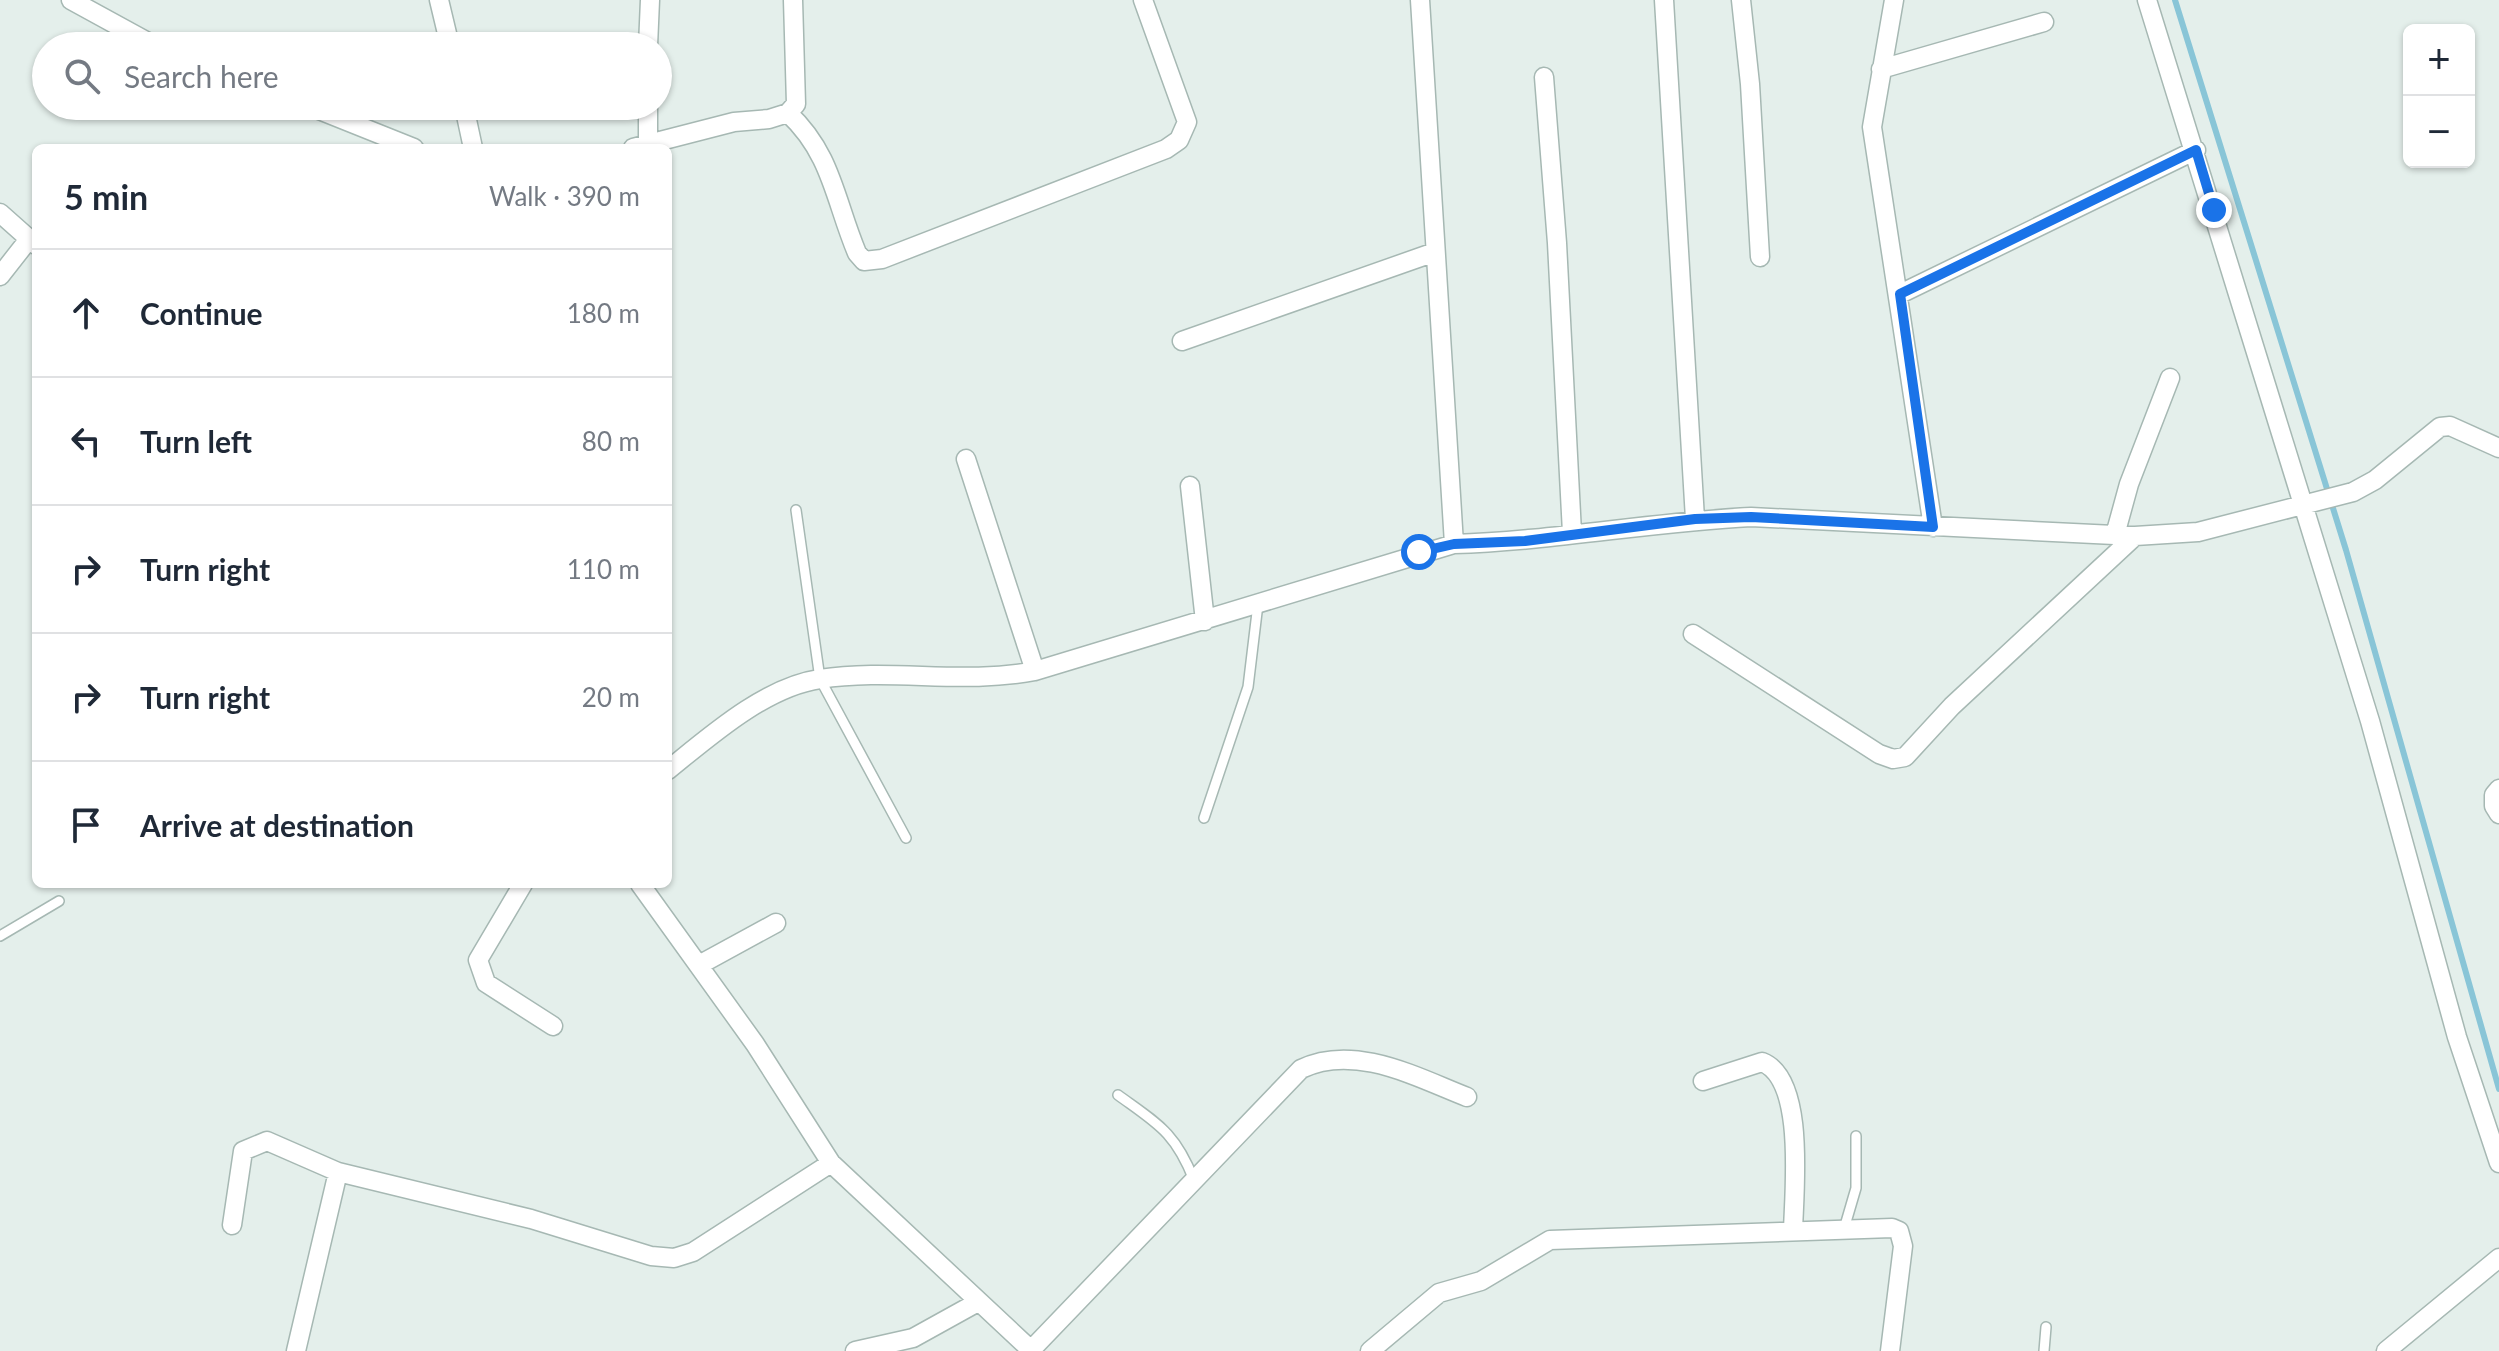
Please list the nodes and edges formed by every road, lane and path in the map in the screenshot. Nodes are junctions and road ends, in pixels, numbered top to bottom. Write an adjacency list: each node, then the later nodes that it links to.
1 (71, 0): 12 (street)
2 (439, 0): 13 (street)
3 (650, 0): 14 (street)
4 (793, 0): 17 (street)
5 (1143, 0): 17 (street)
6 (1420, 0): 28 (street)
7 (1664, 0): 39 (street)
8 (1741, 0): 29 (street)
9 (1894, 0): 15 (street)
10 (2147, 0): 25 (street)
11 (2044, 22): 15 (street)
12 (129, 32)
13 (447, 32)
14 (649, 32)
15 (1881, 69): 31 (street)
16 (1544, 77): 41 (street)
17 (788, 113): 24 (street)
18 (344, 120): 21 (street)
19 (467, 120): 22 (street)
20 (645, 120): 23 (street)
21 (404, 144)
22 (472, 144)
23 (640, 144)
24 (648, 144)
25 (2196, 150): 31 (street); 37 (street)
26 (0, 213): 27 (street)
27 (32, 242): 30 (street)
28 (1435, 252): 32 (street); 44 (street)
29 (1760, 257)
30 (0, 276)
31 (1900, 294): 40 (street)
32 (1182, 341)
33 (2170, 378): 42 (street)
34 (2499, 448): 37 (street)
35 (966, 459): 48 (street)
36 (1190, 486): 46 (street)
37 (2308, 505): 43 (street); 67 (street)
38 (796, 510): 49 (lane)
39 (1695, 519): 40 (street); 41 (street)
40 (1933, 527): 42 (street)
41 (1572, 533): 44 (street)
42 (2115, 535): 43 (street)
43 (2135, 536): 47 (street)
44 (1454, 544): 45 (street)
45 (1258, 604): 46 (street); 53 (lane)
46 (1205, 621): 48 (street)
47 (1693, 634)
48 (1035, 671): 49 (street)
49 (820, 679): 50 (street); 54 (lane)
50 (672, 767)
51 (2499, 789): 52 (street)
52 (2499, 814)
53 (1204, 818)
54 (906, 838)
55 (521, 888): 61 (street)
56 (643, 888): 60 (street)
57 (59, 901): 59 (lane)
58 (776, 923): 60 (street)
59 (0, 936)
60 (699, 965): 66 (street)
61 (553, 1026)
62 (1703, 1081): 72 (street)
63 (1118, 1095): 69 (lane)
64 (1467, 1097): 69 (street)
65 (1856, 1136): 71 (lane)
66 (831, 1163): 68 (street); 74 (street)
67 (2499, 1163)
68 (338, 1172): 70 (street); 77 (street)
69 (1194, 1180): 76 (street)
70 (232, 1225)
71 (1844, 1229): 72 (street); 80 (street)
72 (1793, 1231): 79 (street)
73 (2499, 1258): 82 (street)
74 (978, 1302): 76 (street); 78 (street)
75 (2046, 1327): 81 (lane)
76 (1031, 1350)
77 (296, 1351)
78 (855, 1351)
79 (1370, 1351)
80 (1890, 1351)
81 (2044, 1351)
82 (2386, 1351)

